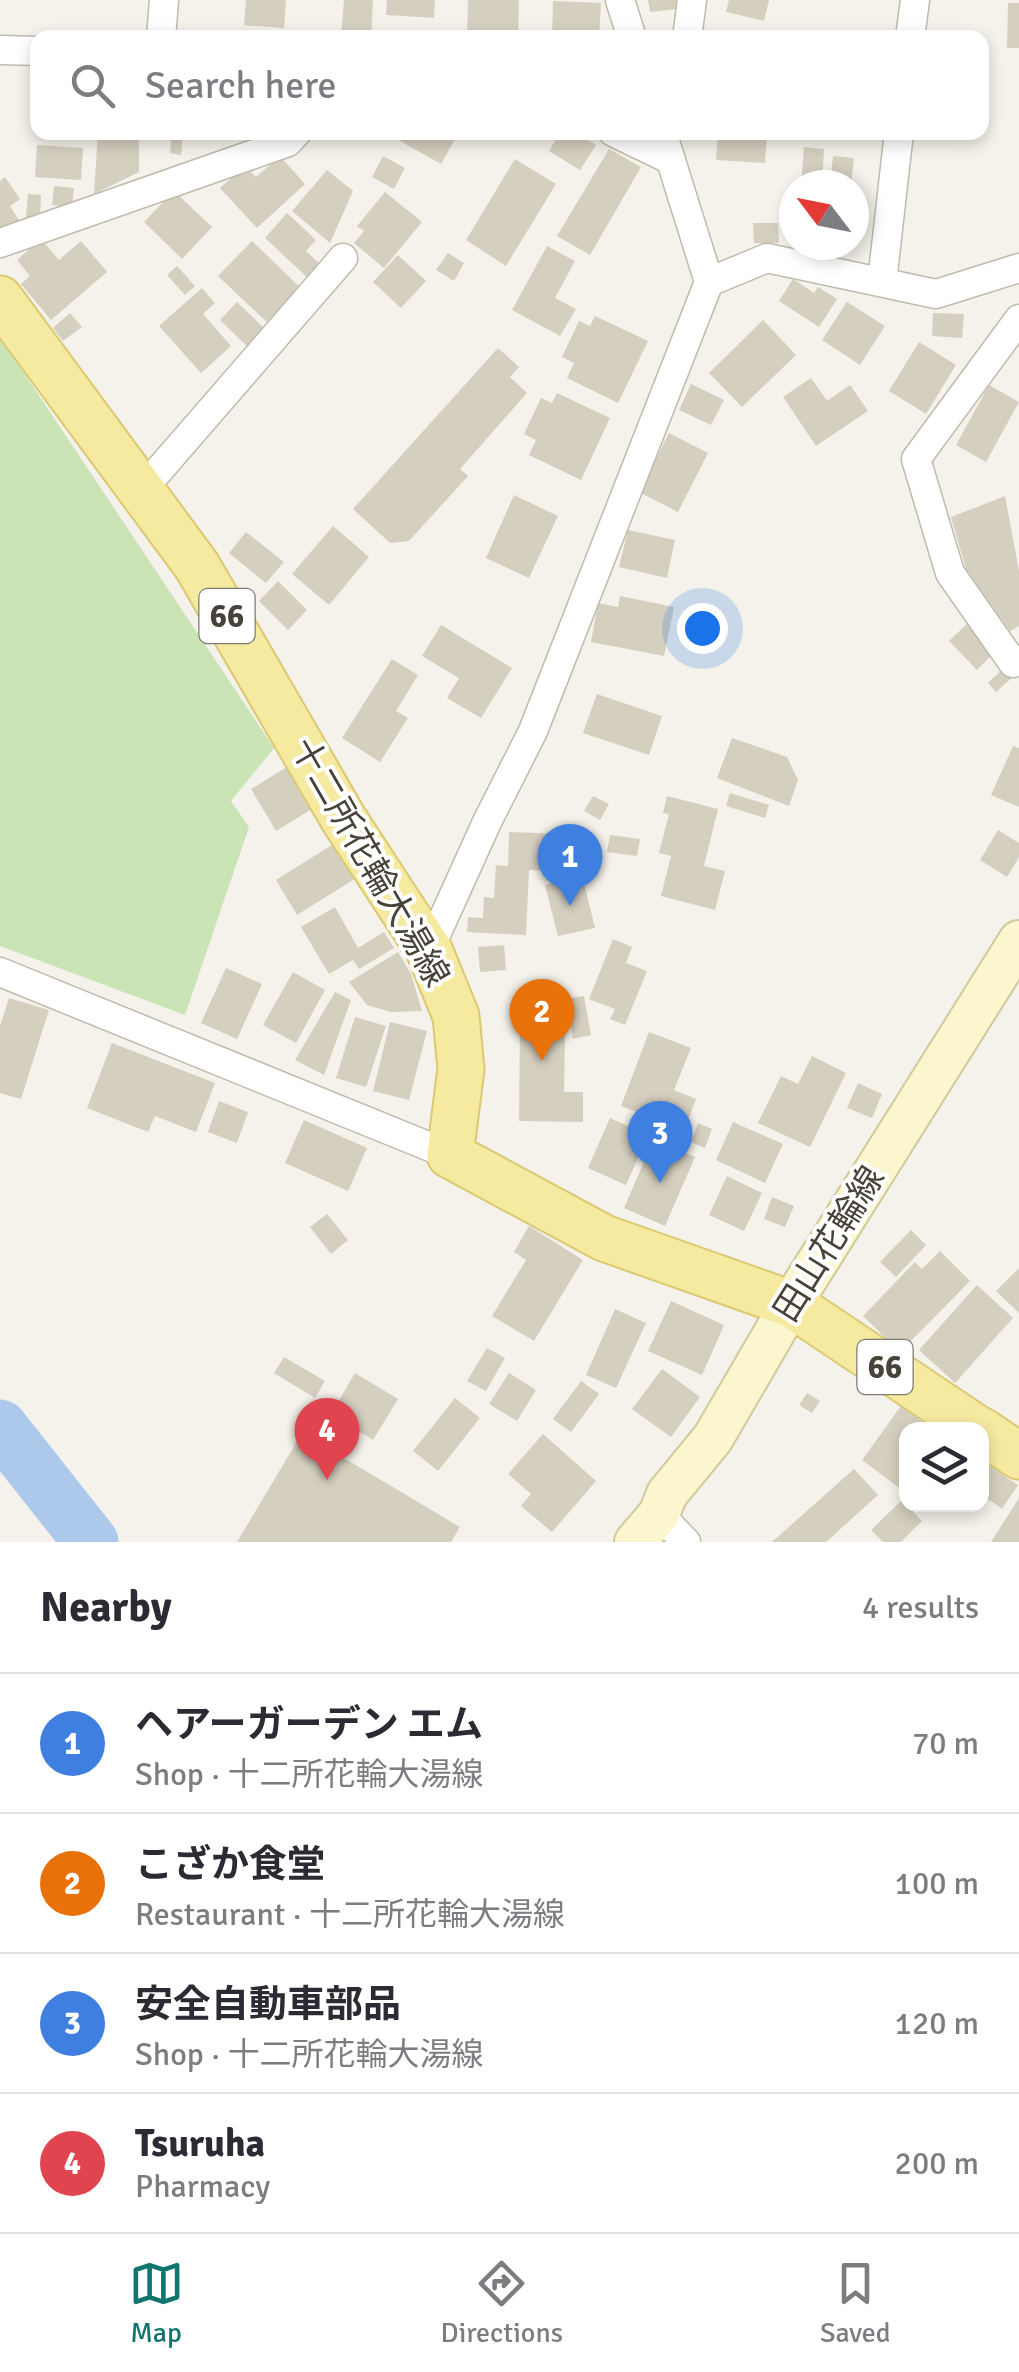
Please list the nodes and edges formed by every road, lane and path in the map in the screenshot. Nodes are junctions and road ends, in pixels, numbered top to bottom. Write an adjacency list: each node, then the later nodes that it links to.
1 (164, 0): 5 (street)
2 (620, 0): 6 (street)
3 (692, 0): 7 (street)
4 (915, 0): 8 (street)
5 (162, 30)
6 (629, 30)
7 (688, 30)
8 (911, 30)
9 (0, 50): 10 (street)
10 (30, 51)
11 (290, 140): 15 (street)
12 (648, 140): 14 (street)
13 (899, 140): 19 (street)
14 (673, 146): 18 (street)
15 (0, 244)
16 (342, 258): 22 (street)
17 (1019, 268): 19 (street)
18 (709, 282): 19 (street); 25 (street)
19 (882, 282)
20 (0, 299): 22 (main road, 十二所花輪大湯線 / 66)
21 (1019, 318): 23 (street)
22 (141, 491): 25 (main road, 十二所花輪大湯線 / 66)
23 (1019, 660)
24 (1019, 942): 28 (main road, 田山花輪線)
25 (430, 950): 27 (main road, 十二所花輪大湯線 / 66)
26 (0, 972): 27 (street)
27 (450, 1155): 28 (main road, 66)
28 (791, 1304): 29 (main road, 66); 32 (main road, 田山花輪線)
29 (968, 1422)
30 (989, 1436): 31 (main road, 66)
31 (1019, 1456)
32 (660, 1533)

